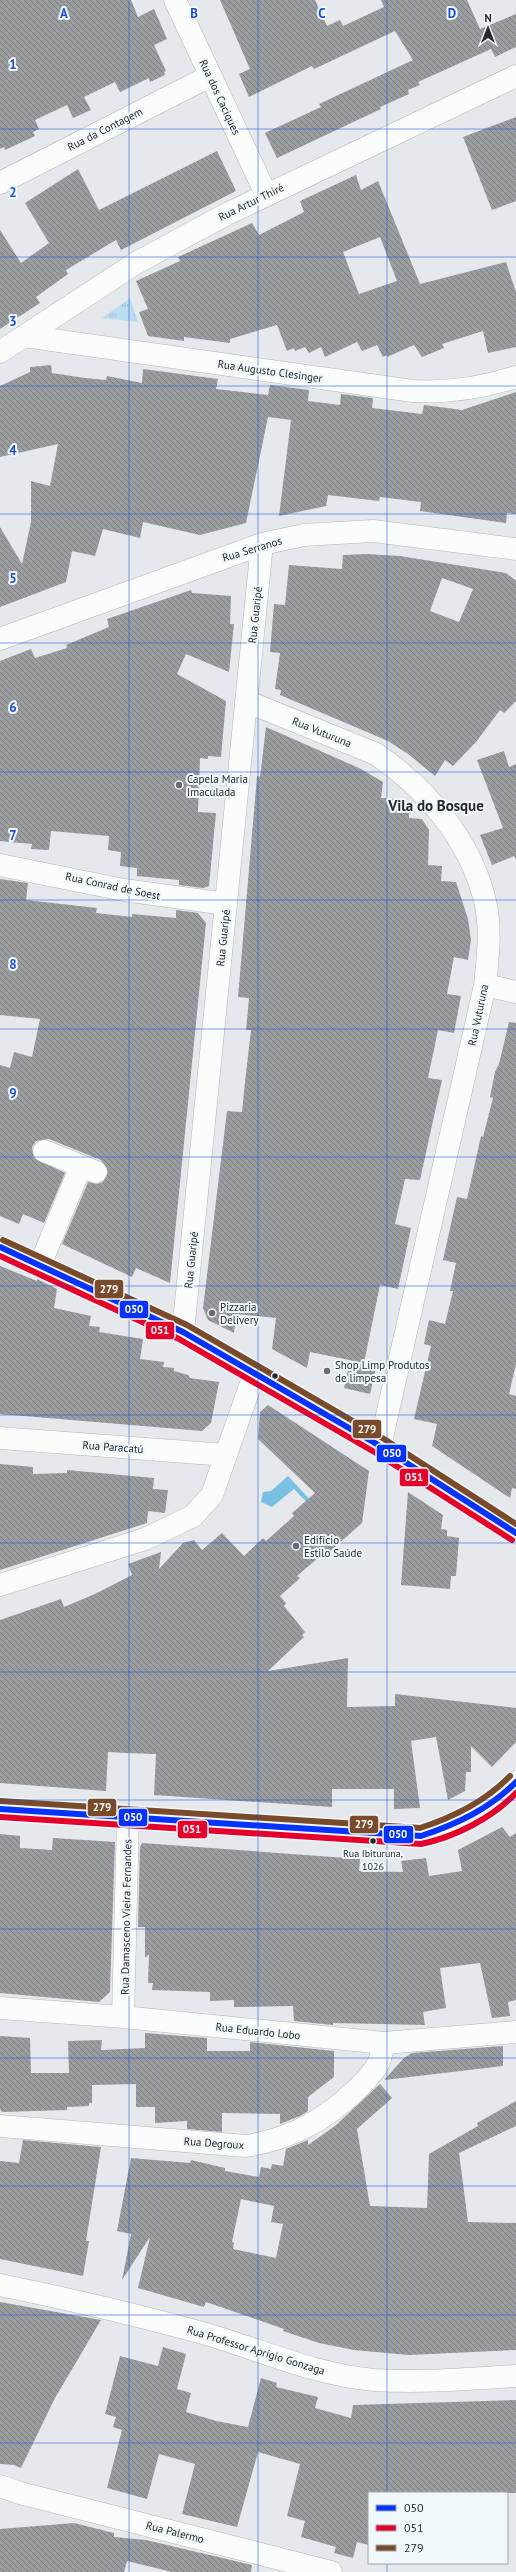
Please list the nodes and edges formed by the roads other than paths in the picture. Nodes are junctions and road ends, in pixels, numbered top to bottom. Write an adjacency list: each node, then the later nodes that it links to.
1 (175, 0): 2 (street, Rua dos Caciques)
2 (210, 76): 4 (street, Rua da Contagem); 5 (street, Rua dos Caciques)
3 (516, 76): 5 (street, Rua Artur Thiré)
4 (0, 183)
5 (266, 194): 6 (street, Rua Artur Thiré)
6 (24, 336): 7 (street, Rua Artur Thiré); 8 (street, Rua Augusto Clesinger)
7 (0, 352)
8 (516, 377)
9 (262, 544): 10 (street, Rua Serranos); 11 (street, Rua Serranos); 12 (street, Rua Guaripé)
10 (515, 549)
11 (0, 639)
12 (246, 701): 14 (street, Rua Guaripé); 15 (street, Rua Vuturuna)
13 (0, 865): 14 (street, Rua Conrad de Soest)
14 (226, 904): 20 (street, Rua Guaripé)
15 (485, 985): 16 (street); 23 (street, Rua Vuturuna)
16 (516, 992)
17 (44, 1151): 19 (street)
18 (0, 1247): 19 (street)
19 (40, 1266): 20 (street)
20 (183, 1332): 21 (street)
21 (255, 1372): 23 (street); 24 (street)
22 (0, 1438): 24 (street, Rua Paracatú)
23 (380, 1446): 25 (street)
24 (226, 1455): 26 (street)
25 (516, 1534)
26 (0, 1585)
27 (516, 1782): 29 (street)
28 (0, 1809): 29 (street)
29 (128, 1818): 31 (street, Rua Damasceno Vieira Fernandes)
30 (0, 2008): 31 (street, Rua Eduardo Lobo)
31 (123, 2017): 33 (street, Rua Eduardo Lobo)
32 (516, 2032): 33 (street, Rua Eduardo Lobo)
33 (384, 2043): 34 (street, Rua Degroux)
34 (0, 2126)
35 (0, 2285): 36 (street, Rua Professor Aprígio Gonzaga)
36 (516, 2376)
37 (10, 2490): 38 (street, Rua Palermo)
38 (331, 2572)

